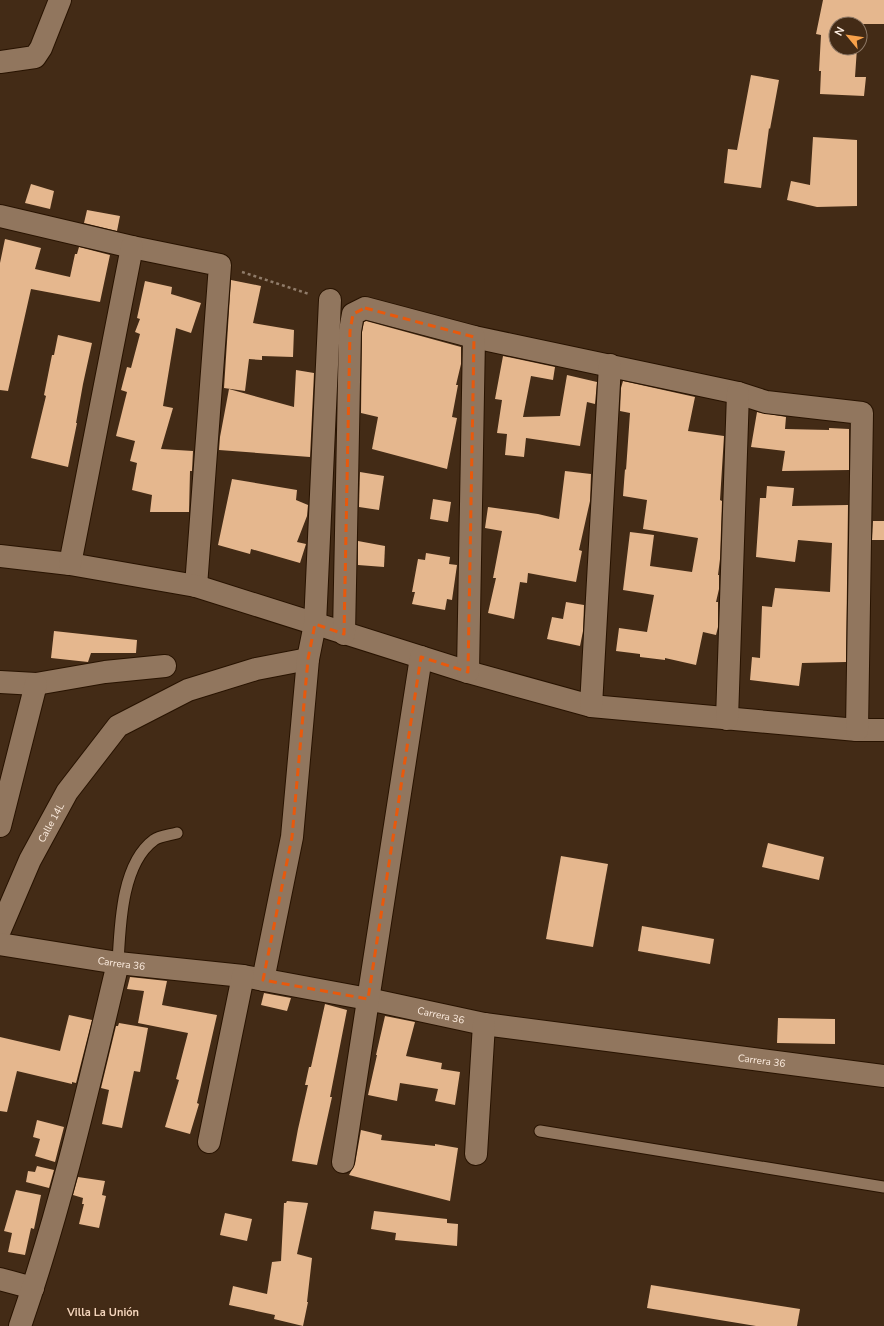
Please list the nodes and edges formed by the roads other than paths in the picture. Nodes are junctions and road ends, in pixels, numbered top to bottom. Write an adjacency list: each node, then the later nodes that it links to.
1 (60, 0): 2 (street)
2 (0, 62)
3 (0, 216): 4 (street)
4 (132, 247): 10 (street); 11 (street)
5 (330, 300): 12 (street)
6 (474, 337): 7 (street); 13 (street); 17 (street)
7 (610, 365): 8 (street); 20 (street)
8 (738, 393): 21 (street); 22 (street)
9 (0, 556): 10 (street)
10 (70, 564): 11 (street)
11 (196, 586): 12 (street)
12 (315, 624): 13 (street); 15 (street)
13 (344, 634): 14 (street)
14 (421, 657): 17 (street); 30 (street)
15 (308, 659): 26 (street, Calle 14L); 29 (street)
16 (165, 666): 19 (street)
17 (468, 672): 20 (street)
18 (0, 682): 19 (street)
19 (36, 684): 24 (street)
20 (590, 706): 21 (street)
21 (727, 719): 22 (street)
22 (857, 730): 23 (street)
23 (884, 730)
24 (0, 826)
25 (177, 833): 28 (lane)
26 (0, 930)
27 (0, 944): 28 (street, Carrera 36)
28 (118, 963): 29 (street, Carrera 36); 39 (street)
29 (253, 978): 30 (street, Carrera 36); 34 (street)
30 (368, 999): 31 (street, Carrera 36); 36 (street)
31 (484, 1024): 32 (street, Carrera 36); 35 (street)
32 (884, 1076)
33 (540, 1131): 37 (lane)
34 (209, 1142)
35 (476, 1154)
36 (343, 1162)
37 (884, 1187)
38 (0, 1279): 39 (street)
39 (33, 1288): 40 (street)
40 (20, 1326)

